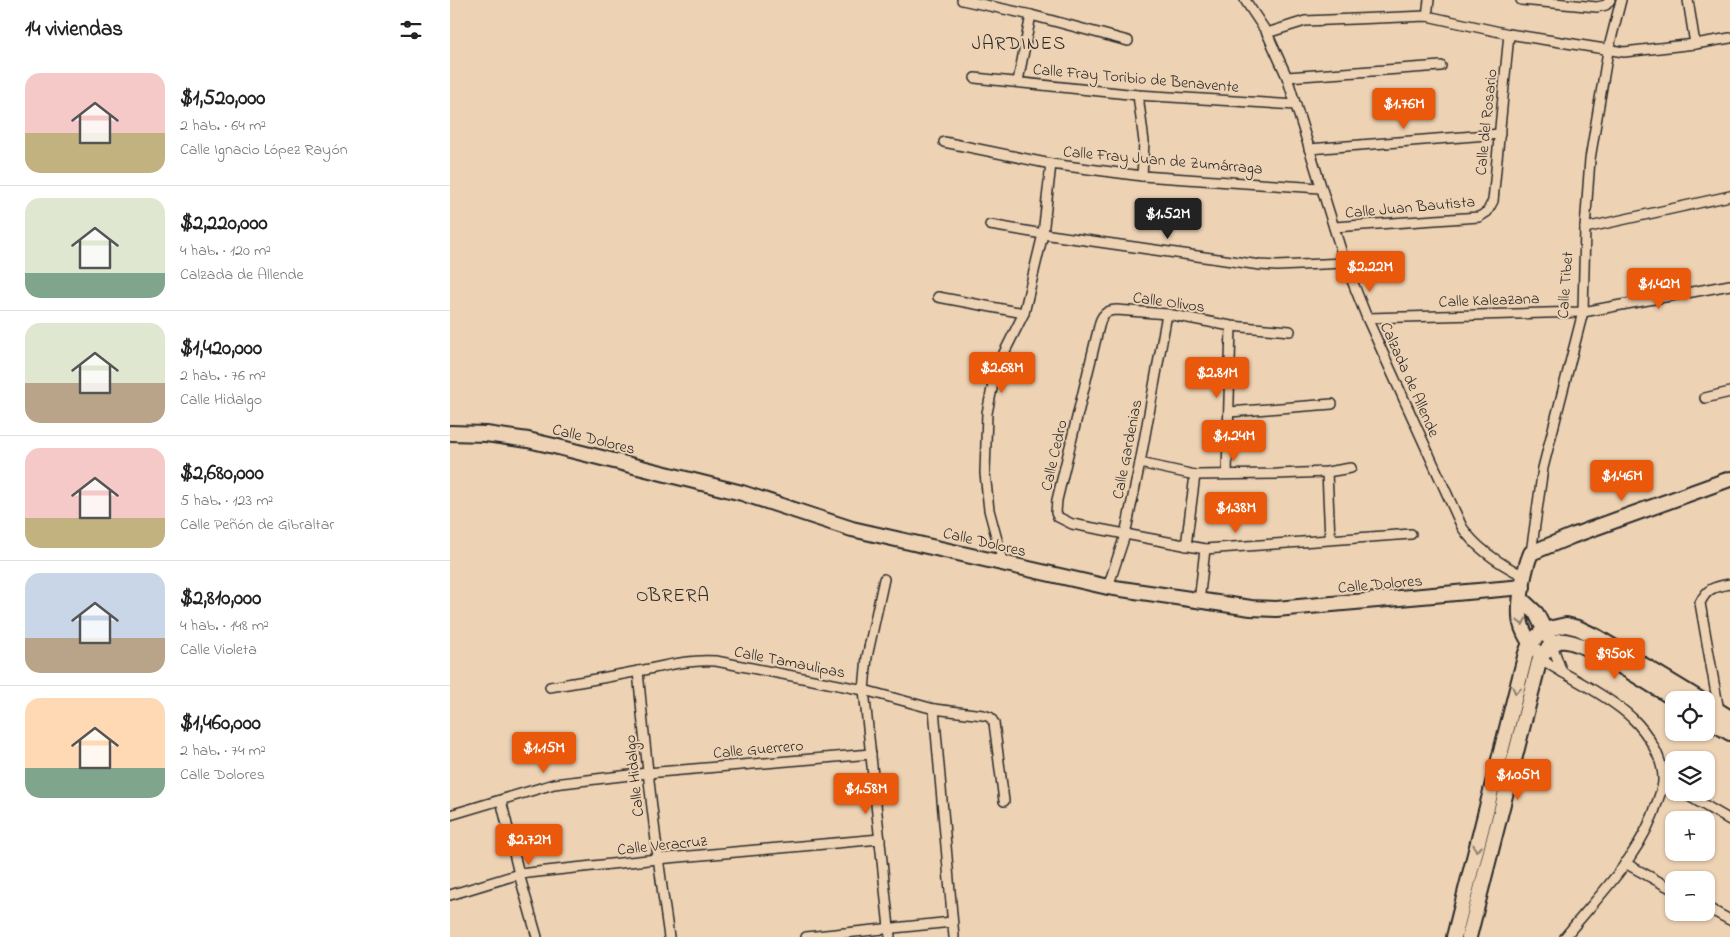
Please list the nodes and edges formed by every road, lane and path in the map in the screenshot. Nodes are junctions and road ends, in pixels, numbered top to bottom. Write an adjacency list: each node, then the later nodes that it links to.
1 (962, 0): 9 (street)
2 (1245, 0): 11 (street, Calzada de Allende)
3 (1429, 0): 10 (street)
4 (1521, 0): 8 (street)
5 (1610, 0): 8 (street)
6 (1621, 0): 16 (street, Calle Tibet)
7 (1688, 0): 15 (street)
8 (1539, 1)
9 (1031, 14): 14 (street); 20 (street)
10 (1427, 16): 11 (street); 12 (street)
11 (1267, 33): 18 (street, Calzada de Allende)
12 (1509, 34): 16 (street); 23 (street, Calle del Rosario)
13 (1730, 38): 15 (street)
14 (1128, 41)
15 (1695, 44): 16 (street)
16 (1608, 51): 33 (street, Calle Tibet)
17 (1441, 66): 18 (street)
18 (1287, 77): 22 (street, Calzada de Allende)
19 (975, 78): 20 (street, Calle Fray Toribio de Benavente)
20 (1018, 81): 21 (street, Calle Fray Toribio de Benavente)
21 (1138, 95): 22 (street, Calle Fray Toribio de Benavente); 27 (street)
22 (1296, 104): 25 (street, Calzada de Allende)
23 (1500, 134): 25 (street); 30 (street, Calle del Rosario)
24 (944, 142): 26 (street, Calle Fray Juan de Zumárraga)
25 (1309, 149): 28 (street, Calzada de Allende)
26 (1051, 164): 27 (street, Calle Fray Juan de Zumárraga); 34 (street)
27 (1142, 176): 28 (street, Calle Fray Juan de Zumárraga)
28 (1320, 188): 32 (street, Calzada de Allende)
29 (1730, 196): 33 (street)
30 (1487, 212): 32 (street, Calle Juan Bautista)
31 (990, 225): 34 (street)
32 (1334, 227): 35 (street, Calzada de Allende)
33 (1585, 228): 38 (street, Calle Tibet)
34 (1043, 234): 35 (street); 39 (street)
35 (1344, 263): 42 (street, Calzada de Allende)
36 (1730, 284): 38 (street)
37 (938, 297): 39 (street)
38 (1583, 312): 42 (street, Calle Kaleazana); 61 (street, Calle Tibet)
39 (1024, 313): 62 (street)
40 (1104, 314): 41 (street, Calle Olivos); 56 (street, Calle Cedro)
41 (1167, 314): 43 (street, Calle Olivos); 50 (street, Calle Gardenias)
42 (1367, 318): 66 (street, Calzada de Allende)
43 (1231, 326): 44 (street, Calle Olivos); 48 (street)
44 (1290, 331)
45 (1730, 392): 46 (street)
46 (1706, 398)
47 (1332, 404): 48 (street)
48 (1229, 412): 53 (street)
49 (450, 433): 62 (street, Calle Dolores)
50 (1140, 463): 54 (street); 56 (street, Calle Gardenias)
51 (1351, 468): 52 (street)
52 (1327, 472): 53 (street); 58 (street)
53 (1227, 474): 54 (street)
54 (1195, 475): 59 (street)
55 (1730, 479): 61 (street)
56 (1124, 534): 59 (street); 65 (street, Calle Gardenias)
57 (1411, 534): 58 (street)
58 (1330, 539): 60 (street)
59 (1186, 546): 60 (street)
60 (1205, 548): 67 (street)
61 (1530, 553): 66 (street, Calle Tibet)
62 (1003, 562): 65 (street, Calle Dolores)
63 (884, 579): 76 (street)
64 (1730, 584): 80 (street)
65 (1108, 587): 67 (street, Calle Dolores)
66 (1523, 588): 67 (street, Calle Dolores); 68 (street); 69 (street, Calle Tibet, one-way to 69)
67 (1199, 602)
68 (1544, 630): 69 (street); 70 (street); 74 (street)
69 (1530, 643): 71 (street, Calle Tibet); 105 (street, one-way to 105)
70 (1552, 645): 71 (street); 73 (street); 74 (street)
71 (1540, 658): 73 (street); 106 (street)
72 (638, 672): 75 (street, Calle Tamaulipas); 76 (street, Calle Tamaulipas); 84 (street, Calle Hidalgo)
73 (1562, 672): 85 (street)
74 (1649, 676): 77 (street); 78 (street)
75 (550, 687)
76 (864, 690): 79 (street, Calle Tamaulipas); 83 (street)
77 (1666, 691)
78 (1682, 691)
79 (934, 709): 87 (street, Calle Tamaulipas); 99 (street)
80 (1724, 714)
81 (1715, 724): 82 (street)
82 (1730, 733)
83 (871, 754): 84 (street, Calle Guerrero); 91 (street)
84 (647, 773): 86 (street, Calle Guerrero); 92 (street, Calle Hidalgo)
85 (1663, 785): 93 (street)
86 (501, 800): 89 (street, Calle Guerrero); 94 (street)
87 (1004, 801)
88 (1697, 801): 90 (street)
89 (450, 815)
90 (1730, 820)
91 (880, 839): 92 (street, Calle Veracruz); 100 (street)
92 (657, 859): 94 (street, Calle Veracruz); 102 (street, Calle Hidalgo)
93 (1626, 863): 95 (street); 107 (street)
94 (519, 874): 96 (street, Calle Veracruz); 101 (street)
95 (1665, 885)
96 (450, 895)
97 (1715, 912): 98 (street)
98 (1730, 920)
99 (952, 922): 100 (street); 104 (street)
100 (890, 933): 103 (street)
101 (537, 937)
102 (669, 937)
103 (806, 937)
104 (954, 937)
105 (1454, 937)
106 (1469, 937)
107 (1566, 937)

